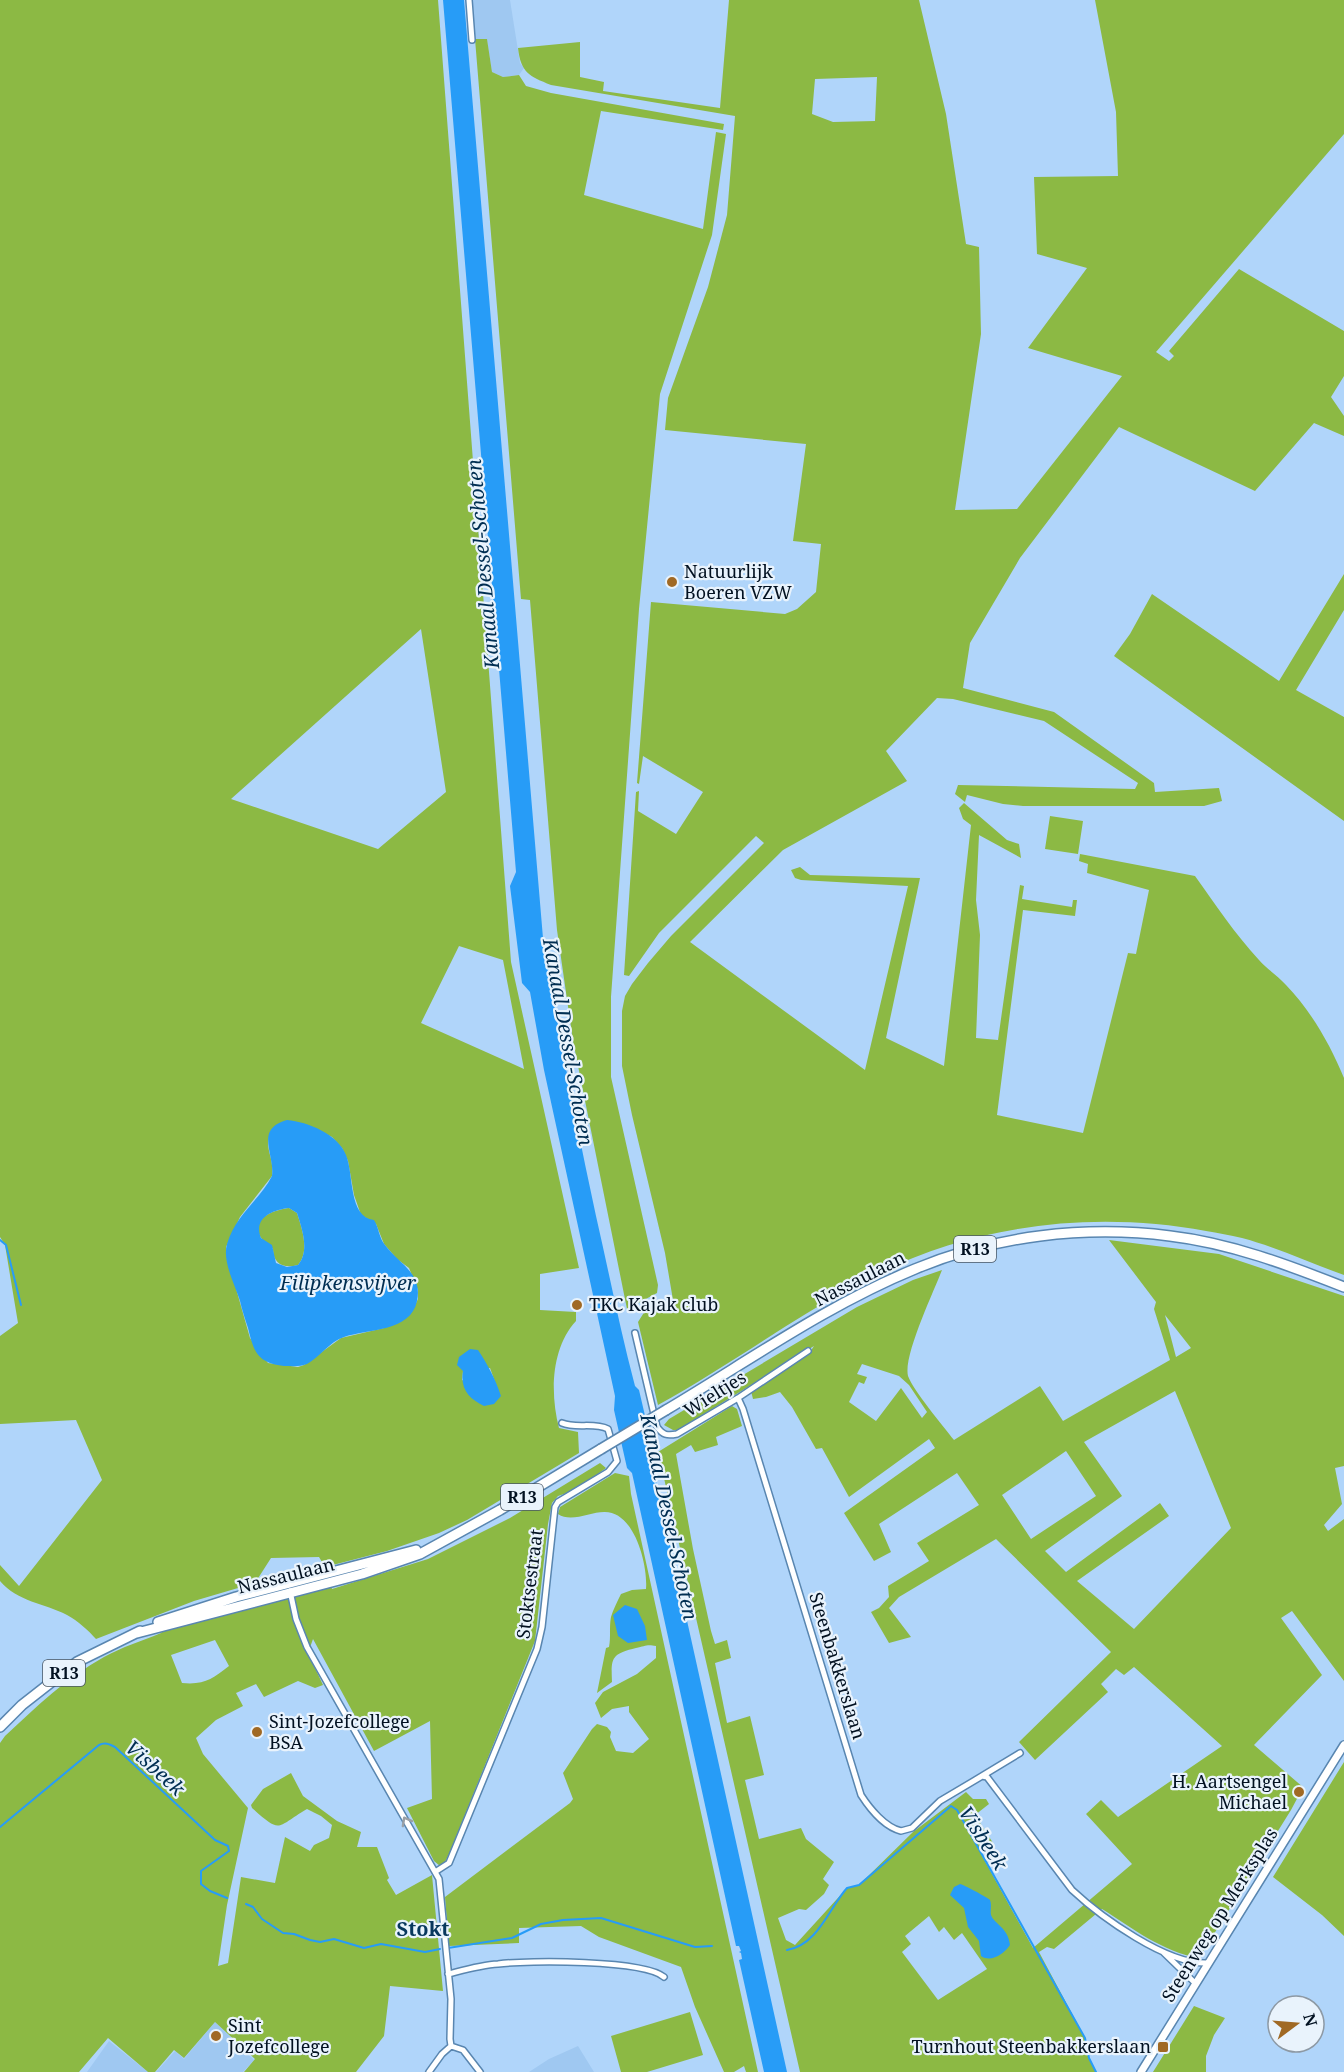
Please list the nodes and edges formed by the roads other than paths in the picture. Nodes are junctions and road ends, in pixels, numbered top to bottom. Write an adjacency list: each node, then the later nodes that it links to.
1 (469, 0): 2 (street)
2 (472, 40)
3 (1344, 1287): 8 (main road, Nassaulaan / R13, bridge)
4 (635, 1333): 6 (street, Wieltjes)
5 (808, 1351): 6 (street, Wieltjes)
6 (738, 1398): 12 (street, Steenbakkerslaan)
7 (562, 1423): 13 (street, Stoktsestraat)
8 (289, 1588): 9 (main road, Nassaulaan / R13); 13 (street, one-way to 8)
9 (0, 1727)
10 (1344, 1744): 15 (street, Steenweg op Merksplas)
11 (1020, 1753): 12 (street, Steenbakkerslaan)
12 (982, 1776): 14 (street)
13 (435, 1872): 16 (street)
14 (1161, 1950): 15 (street); 18 (street)
15 (1208, 1963): 18 (street, Steenweg op Merksplas)
16 (448, 1974): 17 (street); 19 (street)
17 (664, 1977)
18 (1196, 1983): 22 (street, Steenweg op Merksplas)
19 (452, 2046): 20 (street); 21 (street)
20 (429, 2072)
21 (480, 2072)
22 (1141, 2072)

